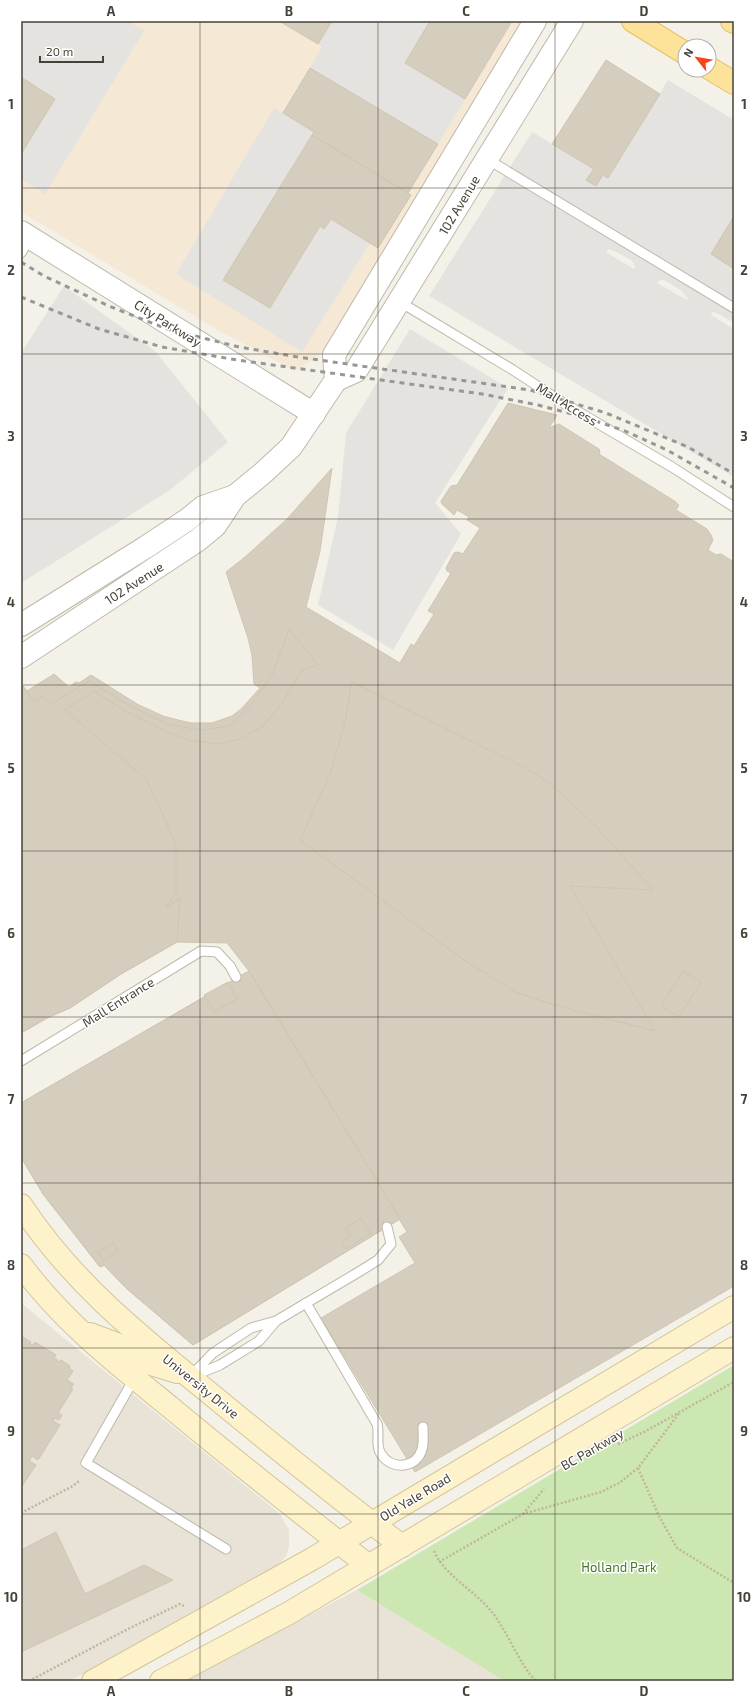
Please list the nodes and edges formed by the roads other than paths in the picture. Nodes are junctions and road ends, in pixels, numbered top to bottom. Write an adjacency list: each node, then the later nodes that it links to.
1 (536, 21): 11 (street)
2 (572, 21): 7 (street, 102 Avenue)
3 (633, 21): 4 (main road)
4 (677, 48)
5 (717, 73): 6 (main road)
6 (734, 83)
7 (487, 159): 9 (street, 102 Avenue); 10 (lane)
8 (24, 241): 12 (street, City Parkway)
9 (400, 302): 11 (street, 102 Avenue); 14 (lane, Mall Access)
10 (734, 308)
11 (336, 380): 12 (street, 102 Avenue)
12 (314, 414): 13 (street, 102 Avenue)
13 (235, 496): 15 (street, 102 Avenue); 16 (street, 102 Avenue)
14 (734, 507)
15 (21, 625)
16 (21, 657)
17 (236, 977): 18 (lane, Mall Entrance)
18 (21, 1061)
19 (21, 1205): 27 (main road, University Drive)
20 (387, 1227): 22 (lane)
21 (21, 1265): 25 (main road)
22 (306, 1303): 24 (lane); 29 (lane)
23 (734, 1307): 30 (main road, Old Yale Road)
24 (276, 1321): 27 (lane); 27 (lane)
25 (79, 1330): 27 (main road); 28 (main road)
26 (734, 1348): 32 (main road)
27 (190, 1377): 30 (main road, University Drive)
28 (134, 1379): 31 (main road); 33 (lane)
29 (423, 1427)
30 (371, 1523): 31 (main road, Old Yale Road); 32 (main road, University Drive)
31 (339, 1543): 34 (main road); 35 (main road, Old Yale Road)
32 (402, 1546): 34 (main road)
33 (226, 1549)
34 (369, 1566): 36 (main road)
35 (93, 1681)
36 (161, 1681)

